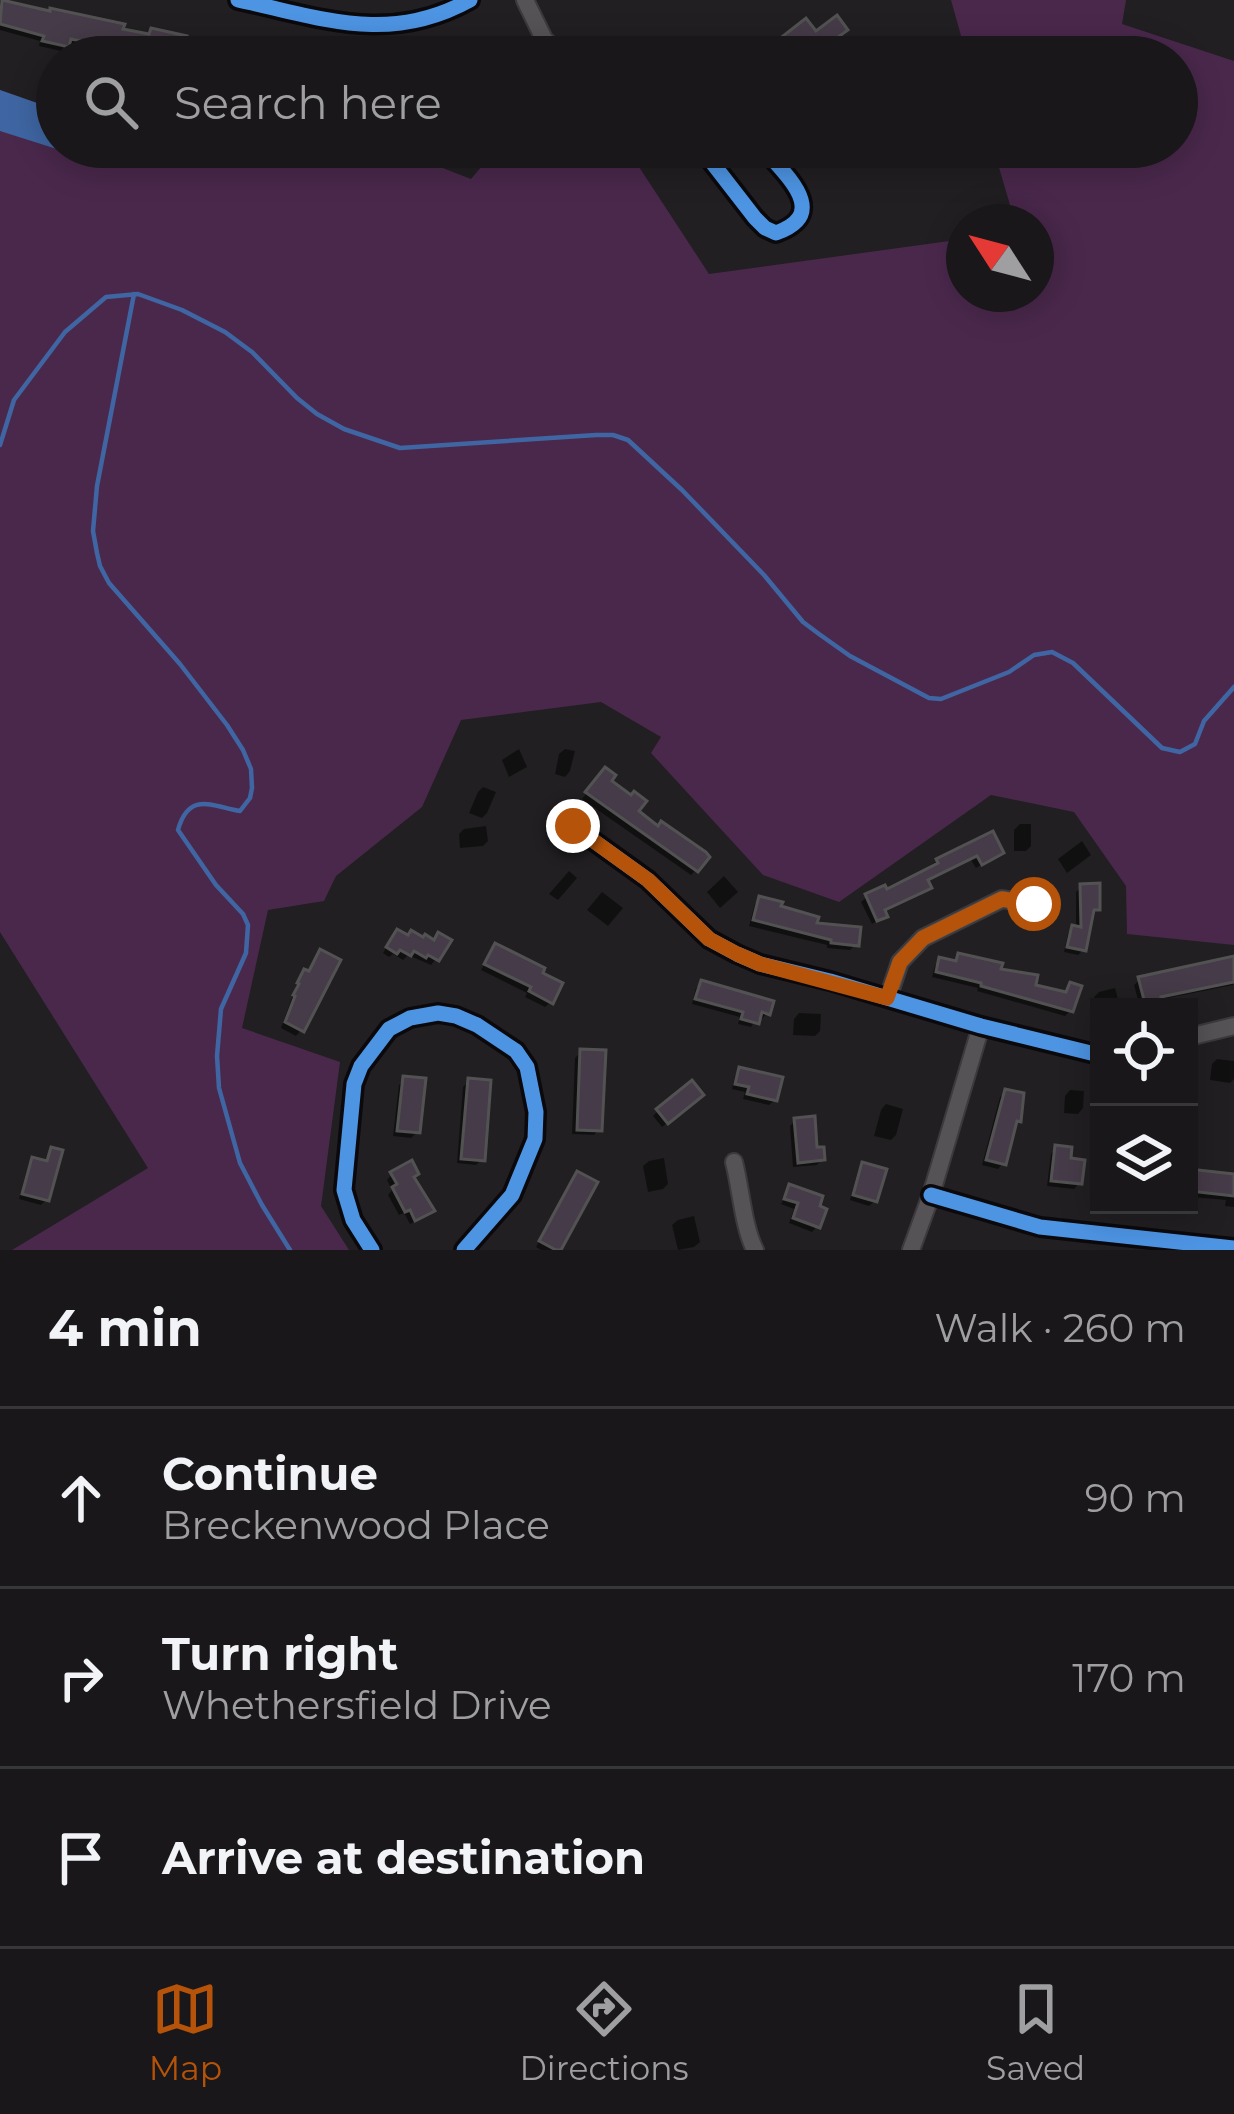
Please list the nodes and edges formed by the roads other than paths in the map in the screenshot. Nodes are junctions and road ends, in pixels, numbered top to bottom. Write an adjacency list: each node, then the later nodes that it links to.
1 (238, 0): 4 (street)
2 (470, 0): 4 (street)
3 (525, 0): 5 (street)
4 (318, 9)
5 (543, 36)
6 (716, 168): 7 (street)
7 (779, 168)
8 (573, 826): 10 (street)
9 (1034, 904): 10 (street)
10 (887, 998): 11 (street)
11 (981, 1026): 14 (street); 16 (street)
12 (1234, 1026): 13 (street)
13 (1198, 1035)
14 (1090, 1053)
15 (734, 1162): 20 (street)
16 (931, 1195): 17 (street); 21 (street)
17 (1234, 1248)
18 (372, 1250): 19 (street)
19 (464, 1250)
20 (755, 1250)
21 (911, 1250)

